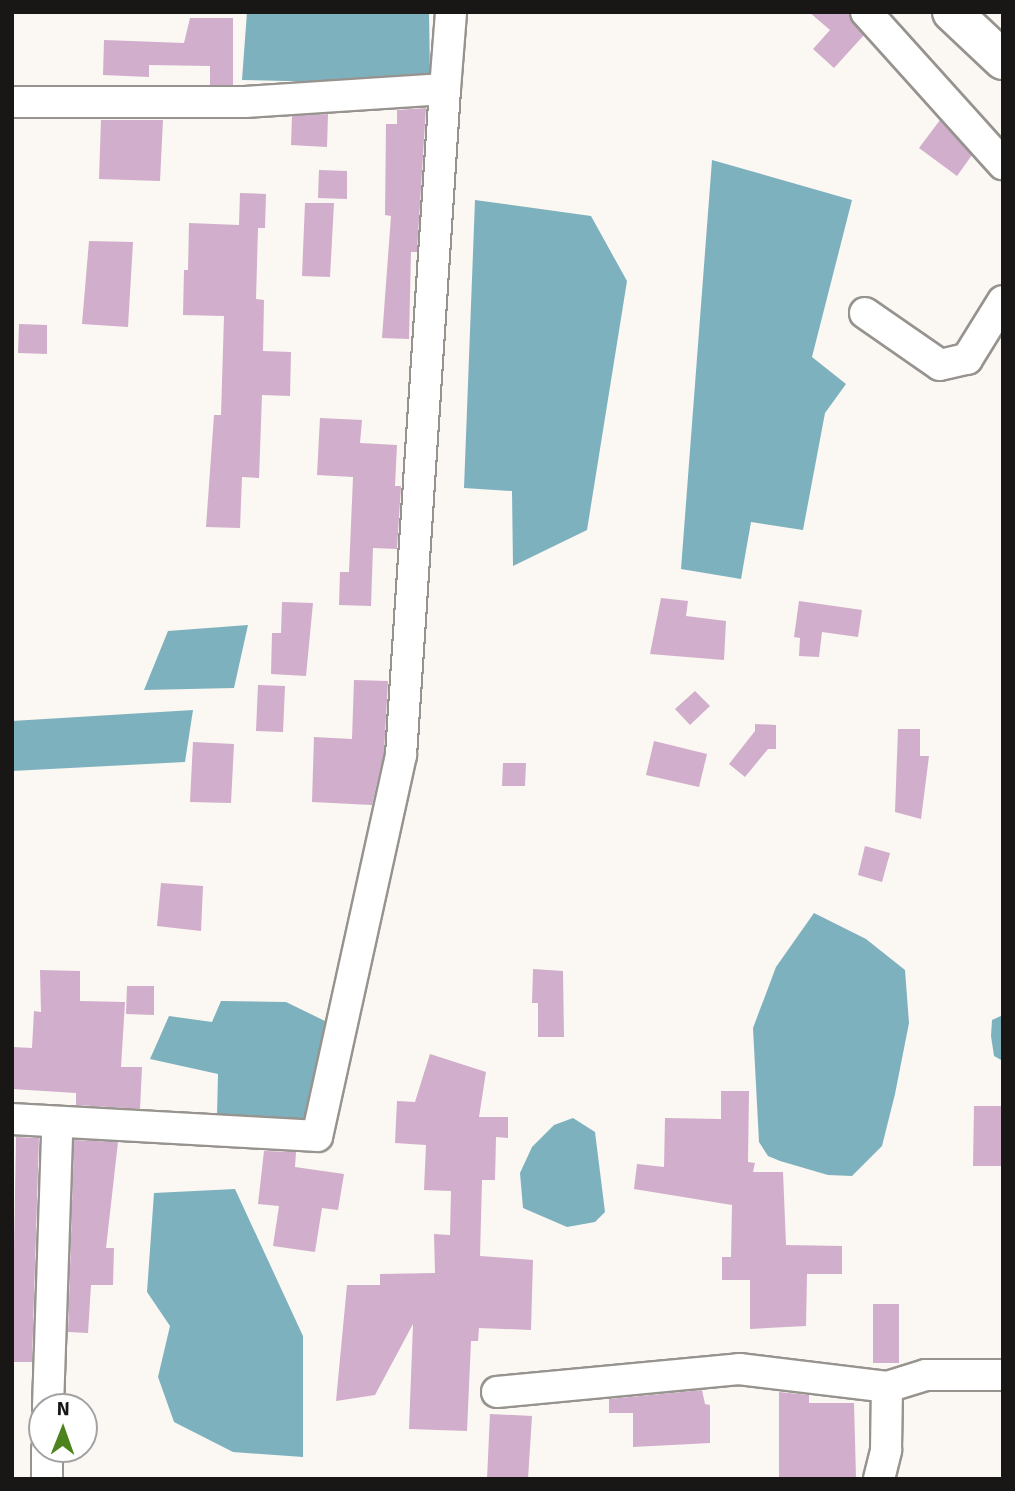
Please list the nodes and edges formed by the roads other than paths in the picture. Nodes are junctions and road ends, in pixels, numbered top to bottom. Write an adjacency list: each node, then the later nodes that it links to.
1 (451, 12): 5 (street)
2 (866, 12): 7 (street)
3 (952, 12): 4 (street)
4 (1003, 60)
5 (444, 89): 6 (street); 10 (street)
6 (12, 102)
7 (1003, 164)
8 (1003, 301): 9 (street)
9 (864, 313)
10 (12, 1119)
11 (57, 1131): 15 (street)
12 (1003, 1375): 13 (street)
13 (887, 1387): 14 (street); 16 (street)
14 (497, 1392)
15 (48, 1393)
16 (878, 1479)

